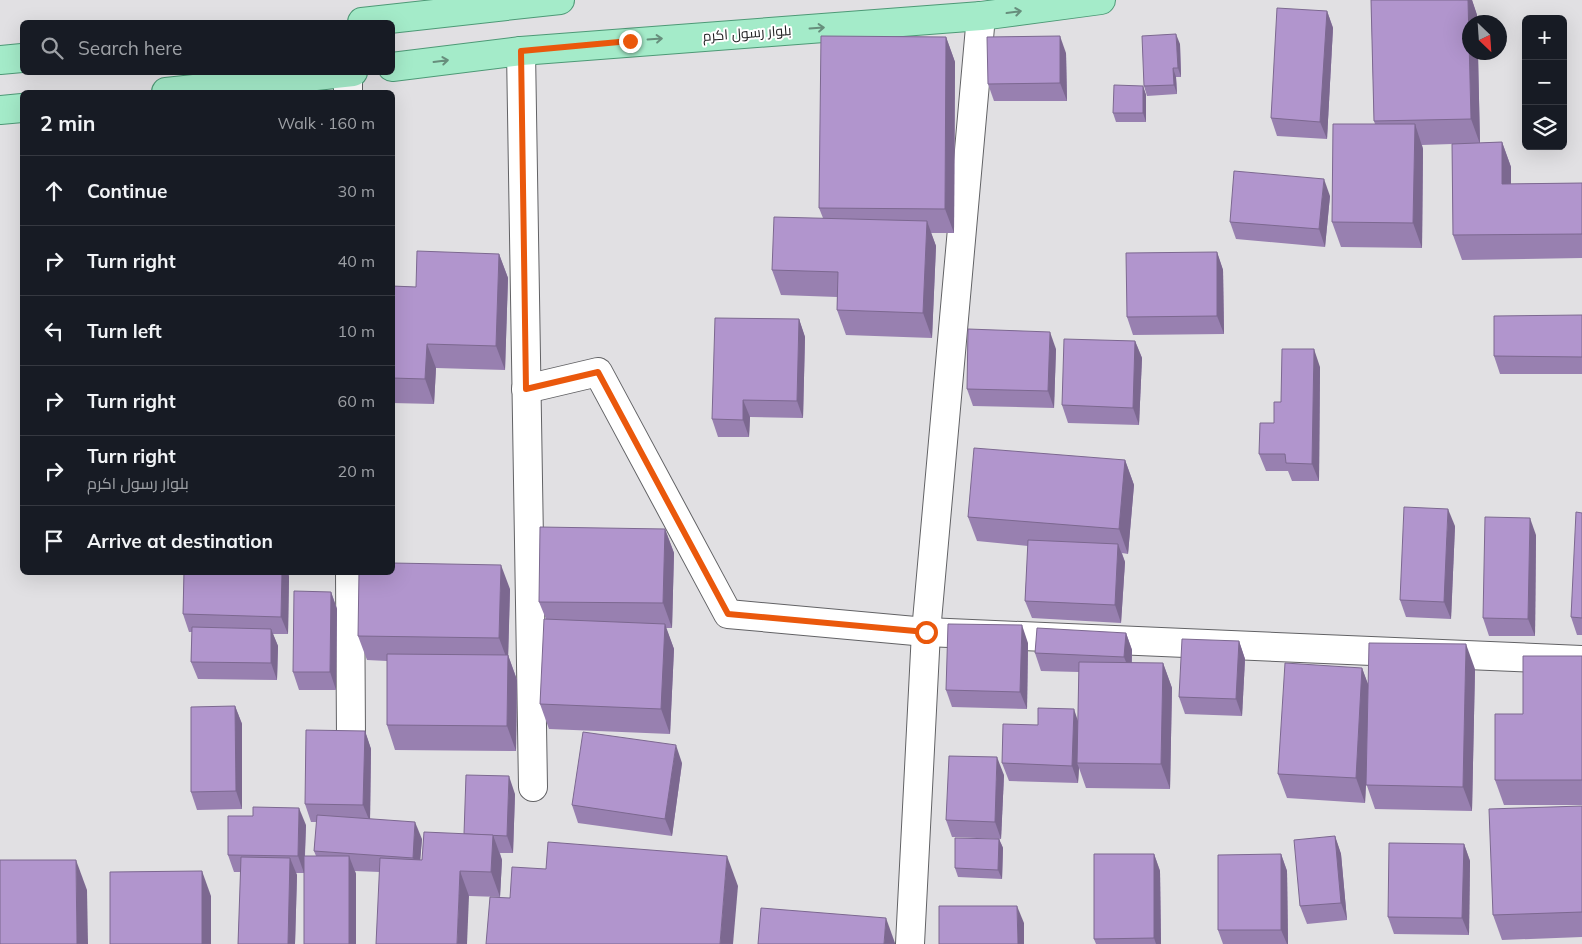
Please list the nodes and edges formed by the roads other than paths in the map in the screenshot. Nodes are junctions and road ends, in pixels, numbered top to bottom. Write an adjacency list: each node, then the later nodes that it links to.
1 (560, 0): 4 (main road)
2 (1101, 0): 3 (main road, بلوار رسول اکرم, one-way to 2)
3 (981, 16): 5 (main road, بلوار رسول اکرم, one-way to 3); 17 (street)
4 (380, 20)
5 (521, 51): 8 (main road, بلوار رسول اکرم, one-way to 5); 15 (street)
6 (20, 58): 7 (main road)
7 (0, 60)
8 (395, 67)
9 (329, 75): 11 (main road)
10 (348, 75): 12 (street)
11 (185, 90)
12 (348, 90)
13 (20, 108): 14 (main road)
14 (0, 110)
15 (526, 389): 17 (street); 20 (street)
16 (350, 575): 19 (street)
17 (926, 632): 18 (street); 21 (street)
18 (1582, 660)
19 (350, 738)
20 (533, 787)
21 (910, 944)

